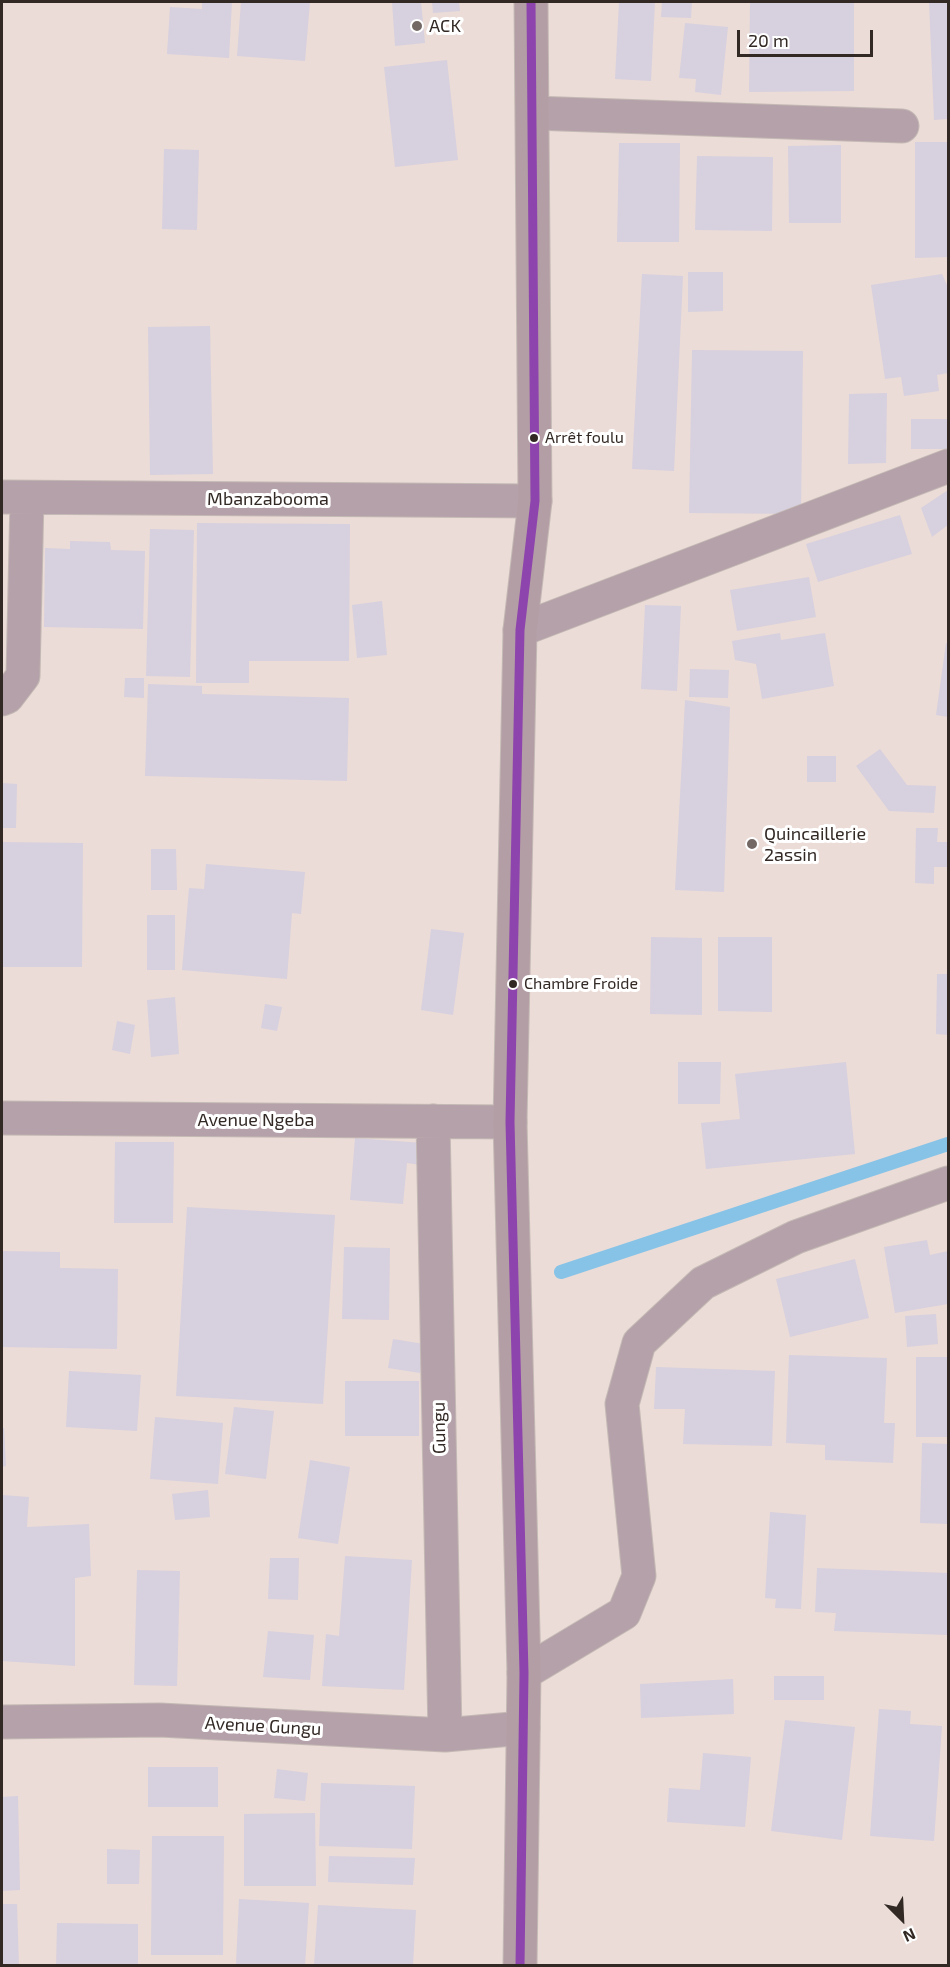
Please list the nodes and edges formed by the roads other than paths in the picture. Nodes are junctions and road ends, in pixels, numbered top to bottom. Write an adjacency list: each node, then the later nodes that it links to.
1 (531, 2): 2 (highway)
2 (532, 113): 3 (street); 6 (highway)
3 (902, 126)
4 (948, 466): 7 (street)
5 (14, 497): 6 (street, Mbanzabooma); 8 (street)
6 (535, 501): 7 (highway)
7 (520, 630): 11 (highway)
8 (2, 699)
9 (2, 1118): 10 (street, Avenue Ngeba)
10 (433, 1121): 11 (street, Avenue Ngeba); 16 (street, Gungu)
11 (510, 1122): 13 (highway)
12 (948, 1183): 13 (street)
13 (524, 1673): 15 (highway)
14 (2, 1722): 16 (street, Avenue Gungu)
15 (523, 1728): 16 (street, Avenue Gungu); 17 (highway)
16 (445, 1735)
17 (520, 1965)

